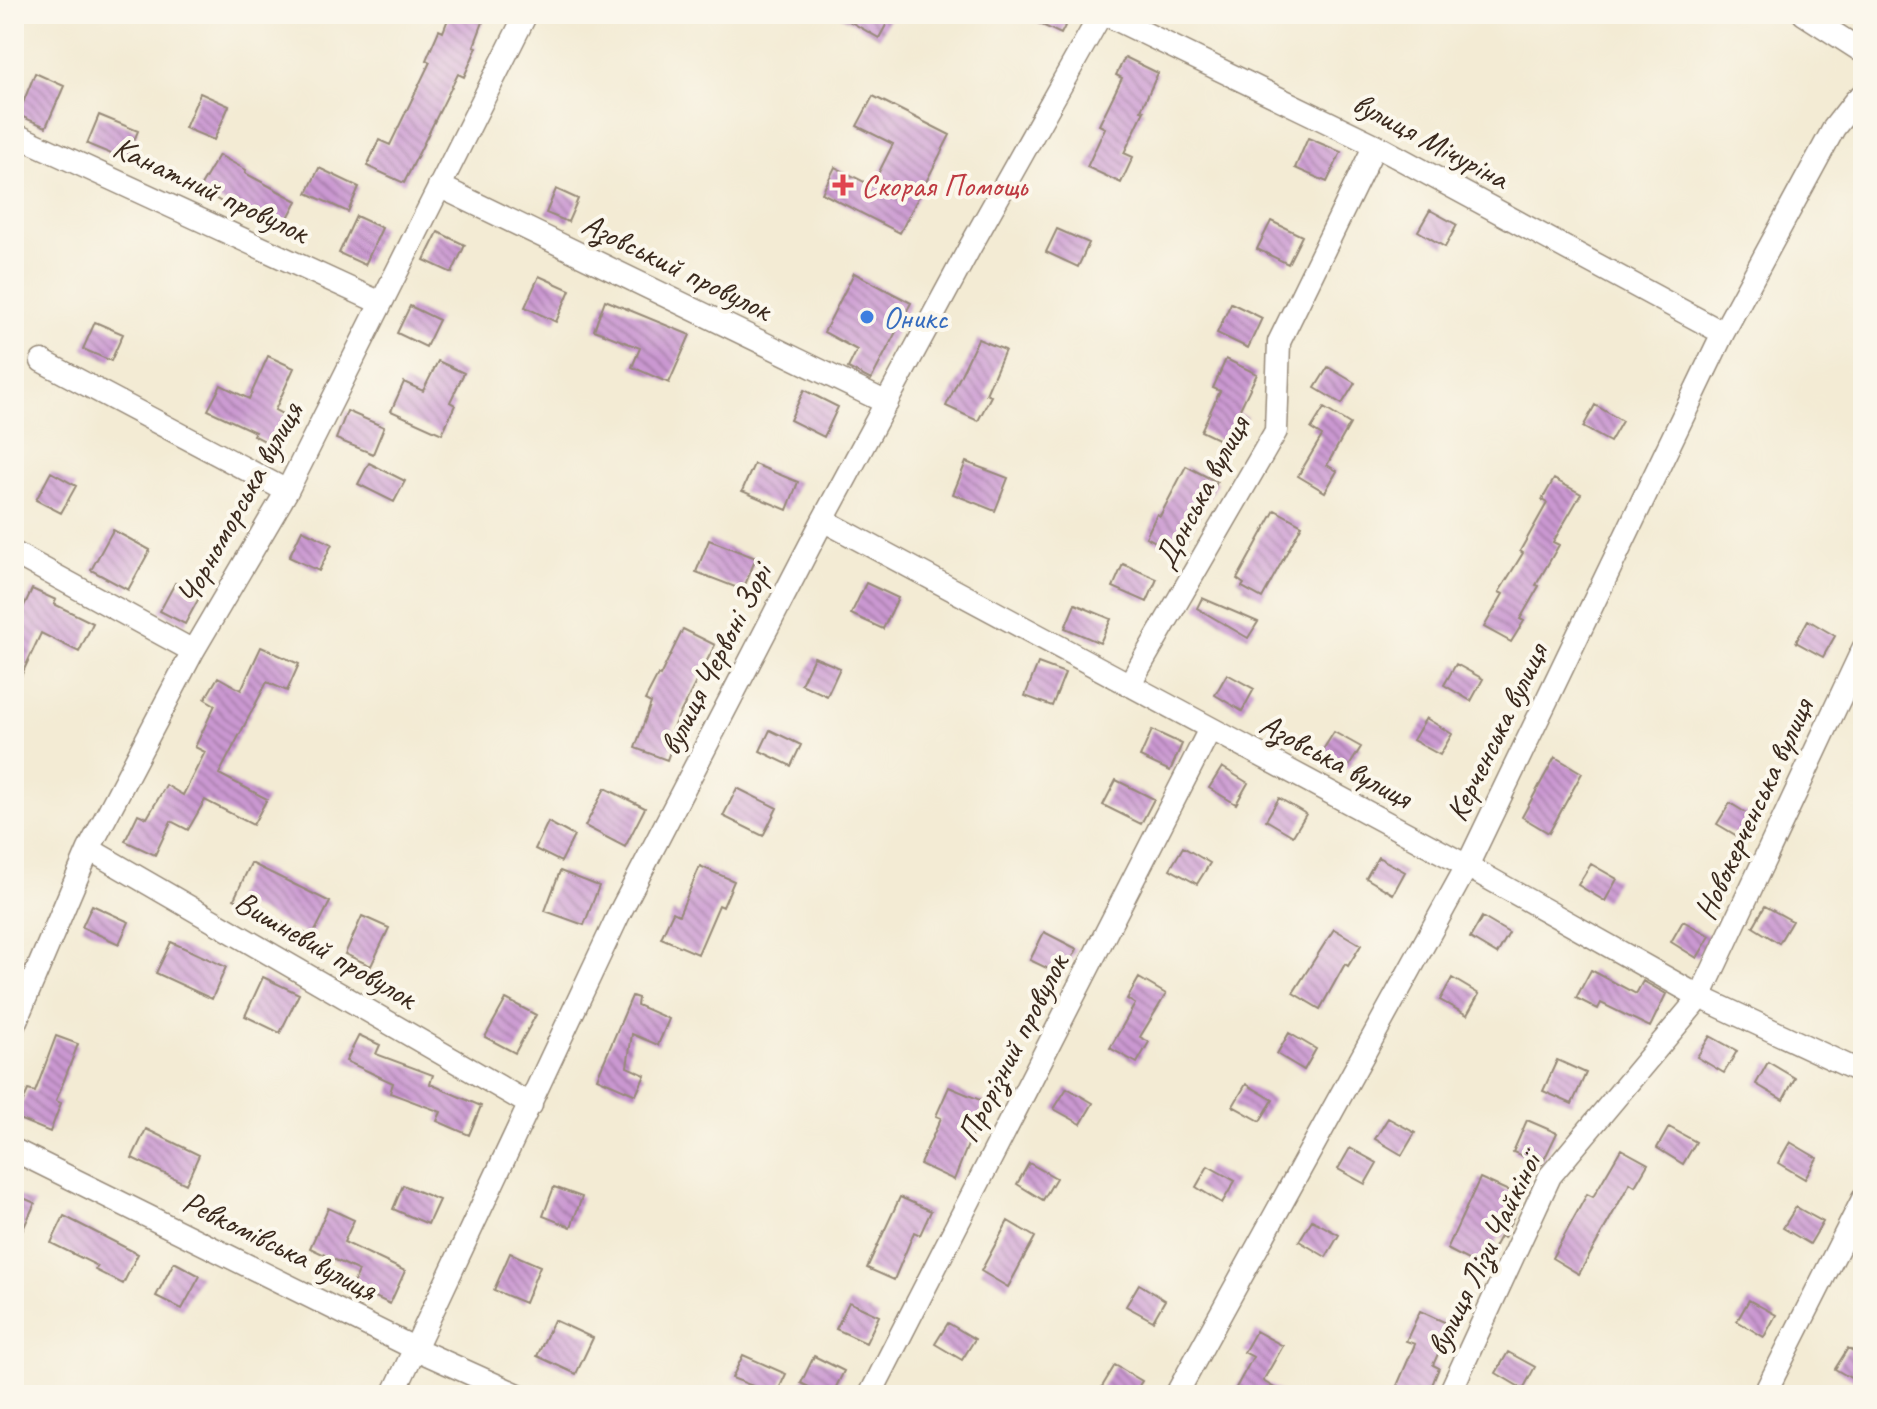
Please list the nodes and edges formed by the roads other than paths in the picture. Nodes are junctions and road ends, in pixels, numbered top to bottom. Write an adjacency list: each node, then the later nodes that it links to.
1 (526, 14): 8 (street, Чорноморська вулиця)
2 (1103, 14): 7 (street, вулиця Мічуріна); 12 (street, вулиця Червоні Зорі)
3 (1804, 14): 4 (street)
4 (1863, 52)
5 (1863, 94): 10 (street, Керченська вулиця)
6 (14, 134): 9 (street, Канатний провулок)
7 (1375, 145): 10 (street, вулиця Мічуріна); 18 (street, Донська вулиця)
8 (439, 186): 9 (street, Чорноморська вулиця); 12 (street, Азовський провулок)
9 (381, 303): 13 (street, Чорноморська вулиця)
10 (1723, 333): 21 (street, Керченська вулиця)
11 (42, 361): 13 (street)
12 (887, 403): 14 (street, вулиця Червоні Зорі)
13 (287, 491): 17 (street, Чорноморська вулиця)
14 (823, 520): 18 (street, Азовська вулиця); 25 (street, вулиця Червоні Зорі)
15 (14, 553): 17 (street)
16 (1863, 649): 22 (street, Новокерченська вулиця)
17 (193, 651): 20 (street, Чорноморська вулиця)
18 (1129, 685): 19 (street, Азовська вулиця)
19 (1210, 729): 21 (street, Азовська вулиця); 31 (street, Прорізний провулок)
20 (89, 849): 23 (street, Чорноморська вулиця); 25 (street, Вишневий провулок)
21 (1467, 866): 22 (street, Азовська вулиця); 32 (street, Керченська вулиця)
22 (1700, 997): 24 (street, Азовська вулиця); 33 (street, вулиця Лізи Чайкіної)
23 (14, 1025)
24 (1863, 1073)
25 (531, 1105): 28 (street, вулиця Червоні Зорі)
26 (14, 1150): 28 (street, Ревкомівська вулиця)
27 (1863, 1199): 34 (street)
28 (416, 1349): 29 (street, вулиця Червоні Зорі); 30 (street, Ревкомівська вулиця)
29 (393, 1395)
30 (518, 1395)
31 (870, 1395)
32 (1176, 1395)
33 (1449, 1395)
34 (1764, 1395)

